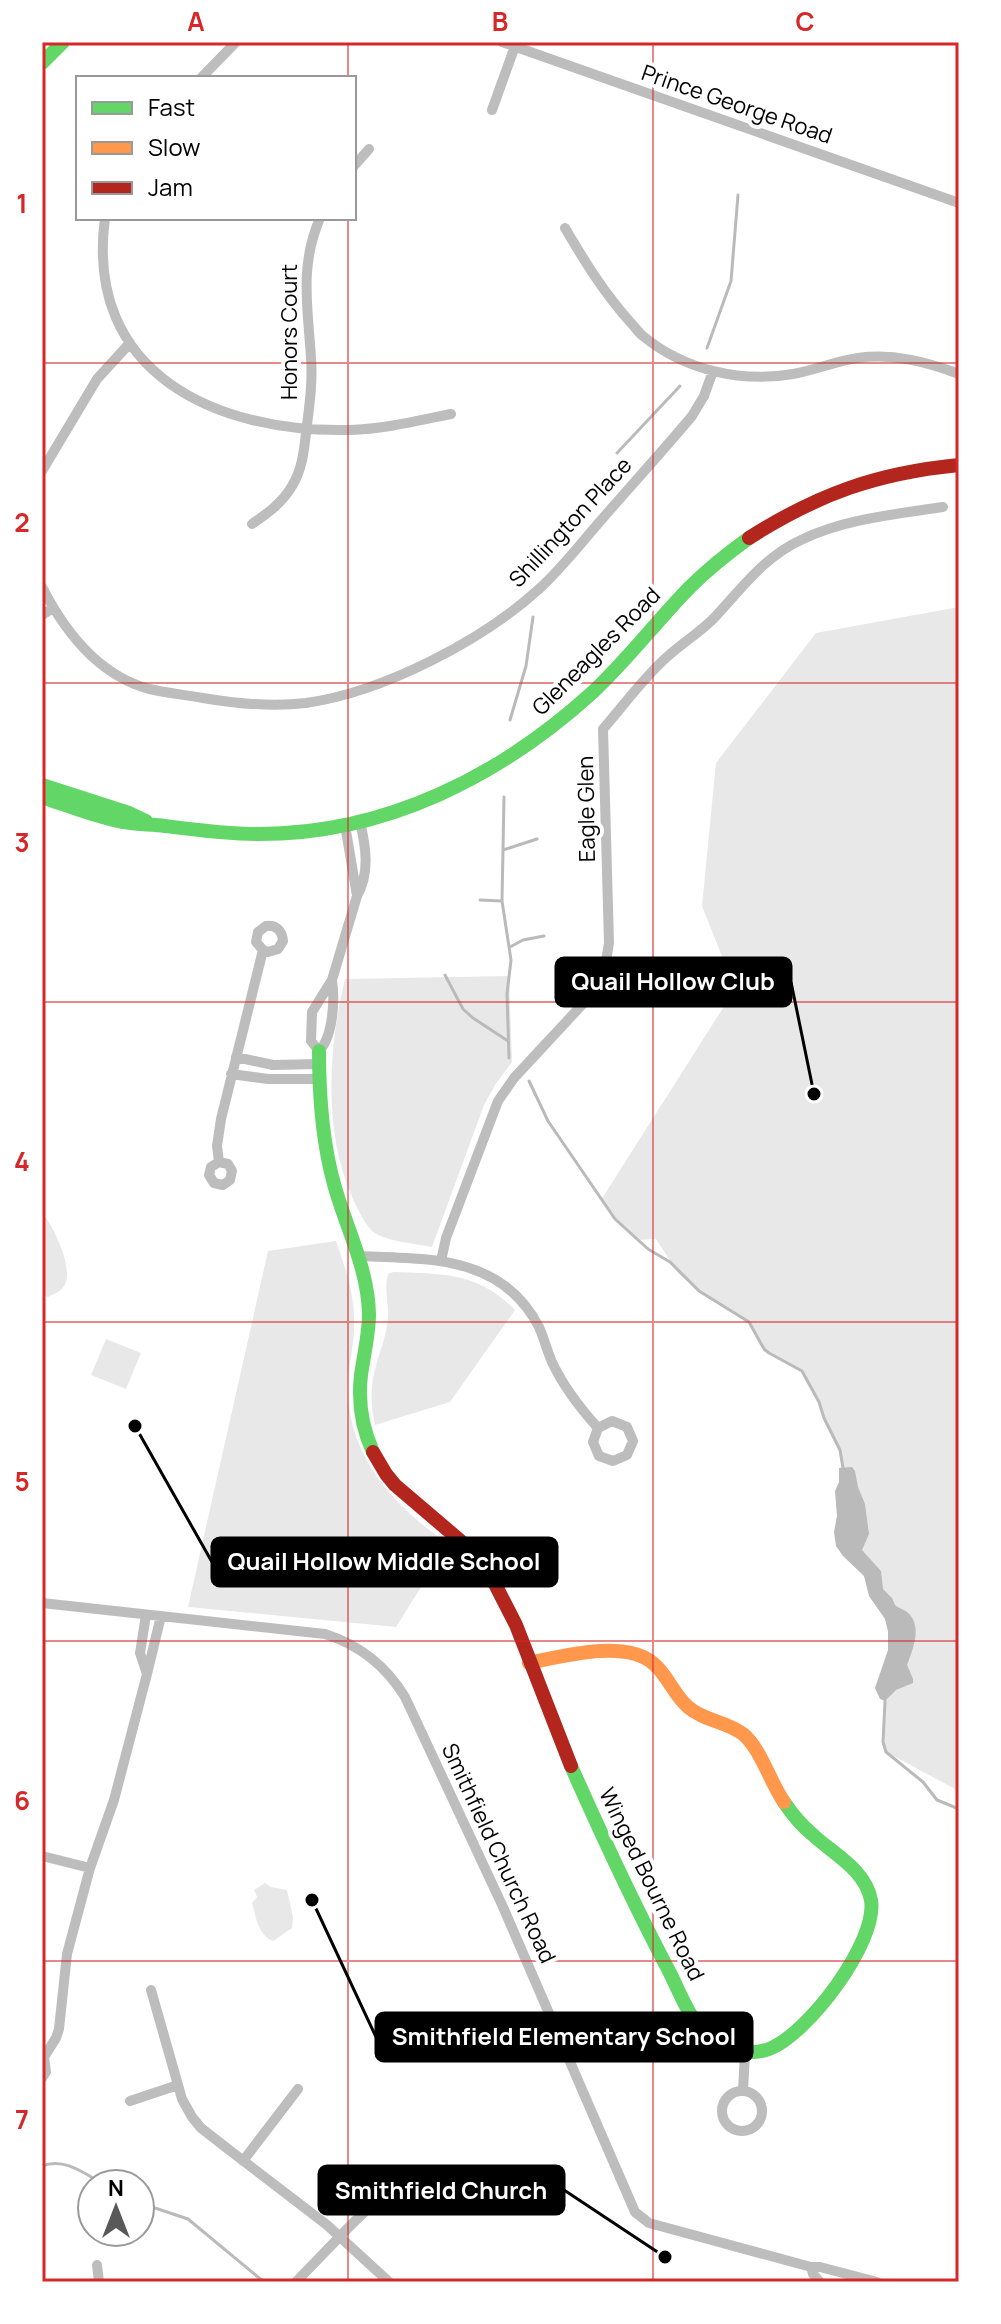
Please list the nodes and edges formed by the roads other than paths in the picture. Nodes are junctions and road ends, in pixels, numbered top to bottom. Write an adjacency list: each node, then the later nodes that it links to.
1 (54, 42): 6 (street)
2 (63, 42): 7 (street)
3 (236, 42): 8 (street)
4 (502, 42): 5 (street, Prince George Road)
5 (515, 46): 9 (street); 12 (street, Prince George Road)
6 (42, 52)
7 (42, 63)
8 (203, 76)
9 (492, 110)
10 (369, 149): 11 (street)
11 (356, 164)
12 (959, 203)
13 (105, 220): 16 (street)
14 (319, 220): 20 (street, Honors Court)
15 (565, 228): 17 (street)
16 (130, 343): 20 (street); 22 (street)
17 (713, 371): 18 (street); 26 (street, Shillington Place)
18 (959, 374)
19 (451, 414): 20 (street)
20 (307, 428): 24 (street, Honors Court)
21 (959, 465): 30 (street, Gleneagles Road)
22 (42, 471)
23 (943, 507): 39 (street, Eagle Glen)
24 (252, 524)
25 (42, 587): 26 (street, Shillington Place)
26 (53, 608): 27 (street)
27 (42, 615)
28 (42, 785): 31 (street, Gleneagles Road)
29 (42, 797): 31 (street, Gleneagles Road)
30 (353, 823): 31 (street, Gleneagles Road); 33 (street, Winged Bourne Road)
31 (154, 824)
32 (263, 950): 34 (street)
33 (332, 980): 35 (street, Winged Bourne Road); 35 (street, Winged Bourne Road)
34 (236, 1057): 35 (street); 36 (street)
35 (319, 1065): 36 (street); 38 (street, Winged Bourne Road)
36 (231, 1074): 37 (street)
37 (219, 1162)
38 (360, 1256): 39 (street); 44 (street, Winged Bourne Road)
39 (441, 1261): 40 (street)
40 (598, 1428)
41 (42, 1603): 42 (street, Smithfield Church Road)
42 (146, 1615): 43 (street, Smithfield Church Road); 45 (street)
43 (161, 1616): 45 (street); 60 (street, Smithfield Church Road)
44 (529, 1663): 49 (street, Winged Bourne Road); 49 (street)
45 (147, 1674): 47 (street)
46 (42, 1856): 47 (street)
47 (90, 1868): 50 (street)
48 (151, 1990): 52 (street)
49 (745, 2053): 54 (street)
50 (43, 2058): 51 (street)
51 (42, 2078)
52 (178, 2085): 55 (street); 56 (street)
53 (298, 2089): 56 (street)
54 (743, 2091): 54 (street)
55 (130, 2101)
56 (243, 2161): 58 (street)
57 (477, 2201): 58 (street)
58 (340, 2236): 62 (street); 63 (street)
59 (97, 2265): 61 (street)
60 (811, 2267): 64 (street); 65 (street, Smithfield Church Road)
61 (99, 2282)
62 (296, 2282)
63 (389, 2282)
64 (820, 2282)
65 (877, 2282)

